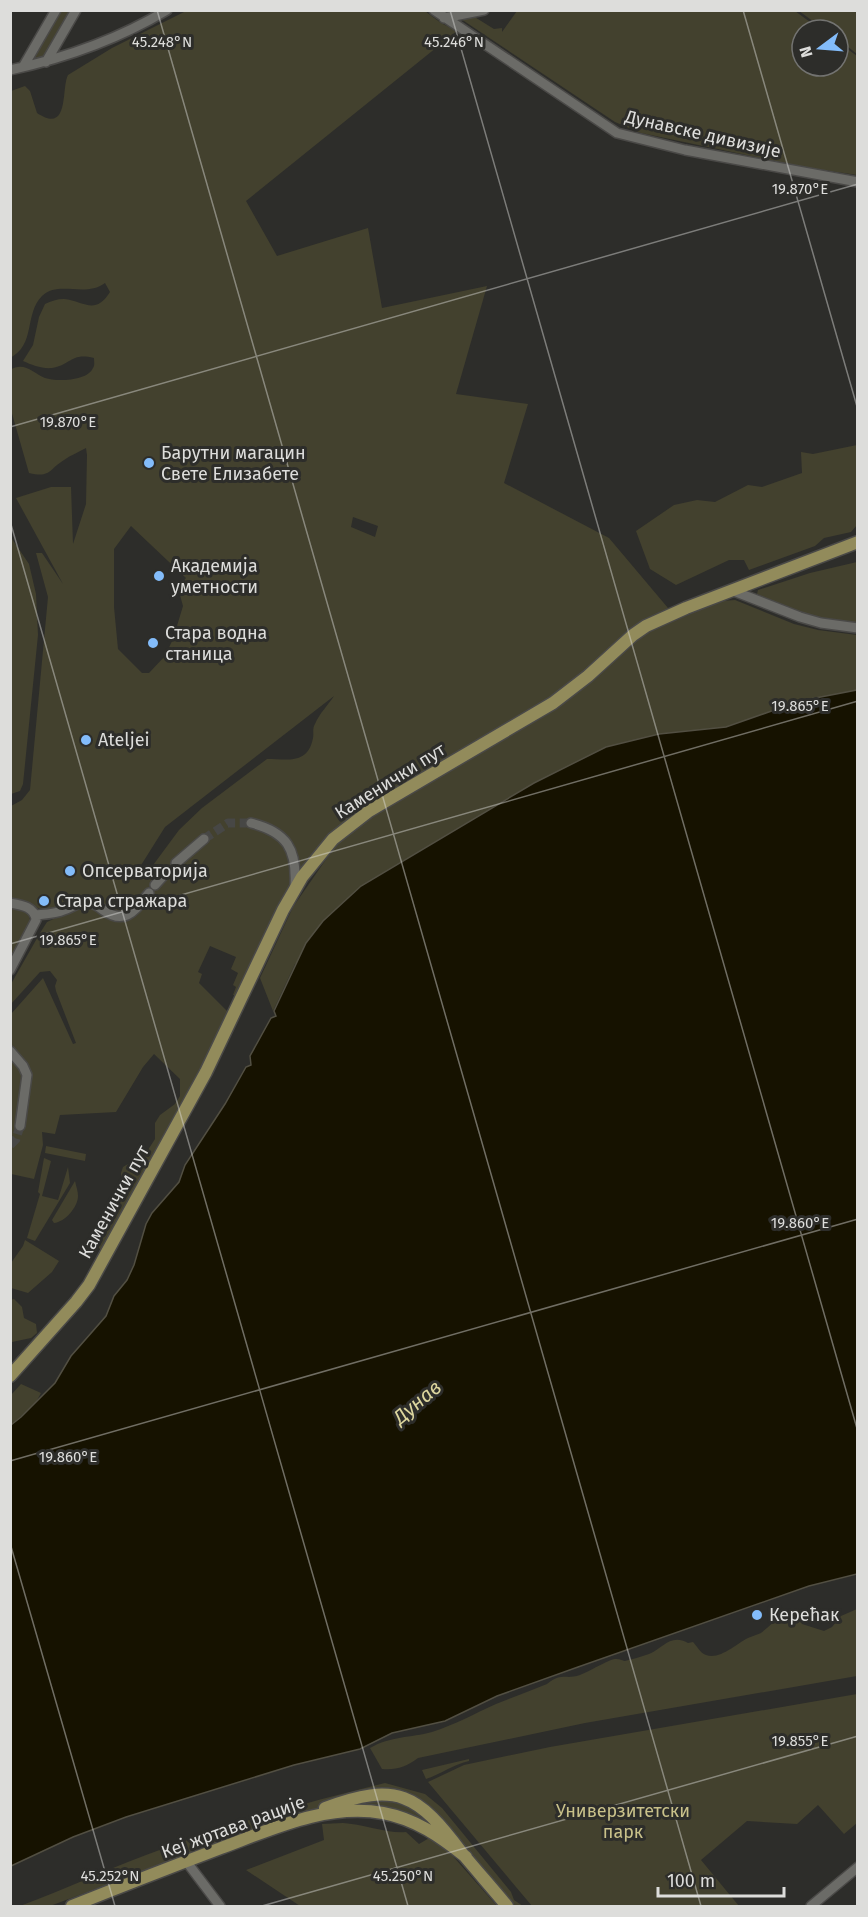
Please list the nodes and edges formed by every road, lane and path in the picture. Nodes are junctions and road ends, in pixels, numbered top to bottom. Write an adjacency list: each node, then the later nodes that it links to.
1 (56, 10): 8 (street)
2 (76, 10): 7 (street)
3 (167, 10): 7 (street)
4 (434, 10): 6 (street, Дунавске дивизије)
5 (484, 10): 6 (street)
6 (444, 18): 10 (street, Дунавске дивизије)
7 (46, 62): 8 (street)
8 (23, 67): 9 (street)
9 (10, 70)
10 (858, 182)
11 (858, 542): 12 (main road, Каменички пут)
12 (731, 590): 13 (street); 18 (main road, Каменички пут)
13 (858, 628)
14 (251, 823): 18 (street)
15 (204, 839): 16 (street)
16 (176, 863)
17 (165, 874): 20 (street)
18 (295, 888): 24 (main road, Каменички пут)
19 (10, 903): 20 (street)
20 (36, 915): 21 (street)
21 (10, 970)
22 (10, 1051): 23 (street)
23 (20, 1126)
24 (10, 1376)
25 (305, 1818): 26 (main road, Кеј жртава рације); 26 (main road); 27 (main road, Кеј жртава рације)
26 (466, 1857): 31 (main road)
27 (186, 1861): 29 (main road, Кеј жртава рације); 30 (street)
28 (858, 1867): 32 (street)
29 (72, 1906)
30 (220, 1906)
31 (507, 1906)
32 (811, 1906)

